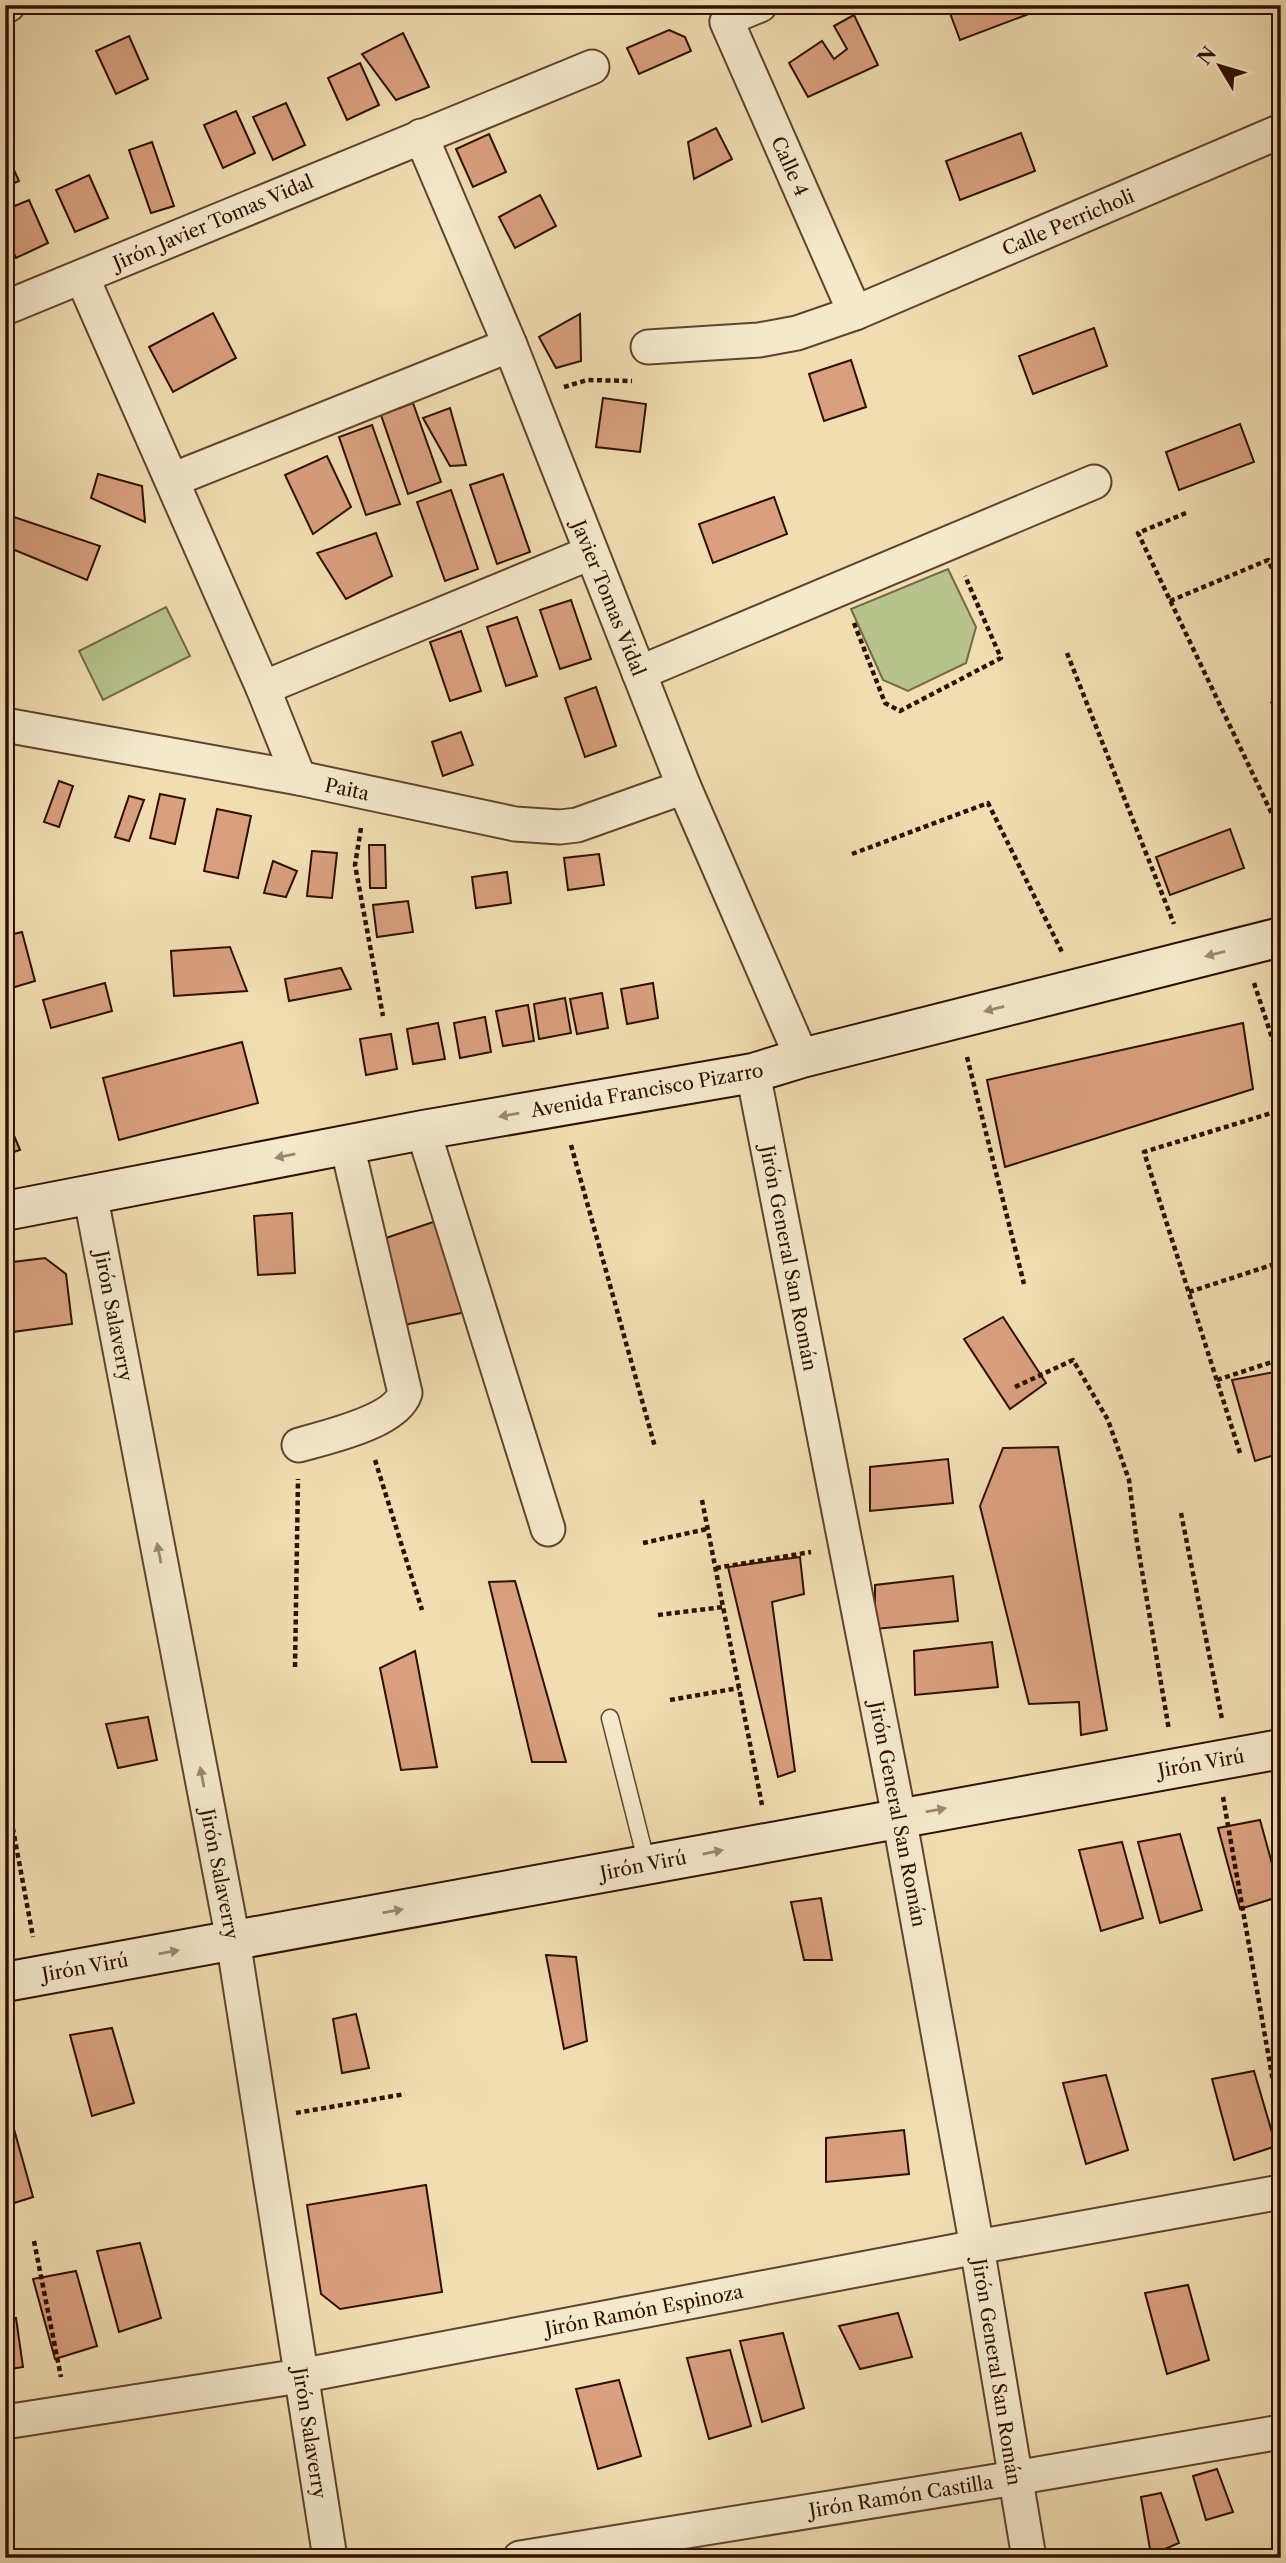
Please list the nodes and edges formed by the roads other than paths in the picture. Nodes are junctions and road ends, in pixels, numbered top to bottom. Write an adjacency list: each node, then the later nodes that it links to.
1 (760, 5): 7 (street, Calle 4)
2 (592, 67): 4 (street, Jirón Javier Tomas Vidal)
3 (1281, 131): 7 (street, Calle Perricholi)
4 (421, 136): 5 (street, Jirón Javier Tomas Vidal); 8 (street, Javier Tomas Vidal)
5 (82, 277): 6 (street, Jirón Javier Tomas Vidal); 10 (street)
6 (5, 308)
7 (855, 313): 9 (street, Calle Perricholi)
8 (510, 345): 10 (street); 12 (street, Javier Tomas Vidal)
9 (648, 347)
10 (172, 480): 14 (street)
11 (1094, 482): 13 (street)
12 (590, 553): 13 (street, Javier Tomas Vidal); 14 (street)
13 (639, 673): 17 (street, Javier Tomas Vidal)
14 (263, 688): 16 (street)
15 (5, 725): 16 (street, Paita)
16 (299, 778): 17 (street, Paita)
17 (684, 787): 19 (street, Javier Tomas Vidal)
18 (1281, 937): 19 (main road, Avenida Francisco Pizarro, one-way to 19)
19 (802, 1058): 20 (main road, Avenida Francisco Pizarro)
20 (753, 1073): 21 (main road, Avenida Francisco Pizarro, one-way to 21); 29 (street, Jirón General San Román)
21 (423, 1130): 22 (main road, Avenida Francisco Pizarro); 26 (street)
22 (347, 1145): 23 (main road, Avenida Francisco Pizarro, one-way to 23); 25 (street)
23 (90, 1193): 24 (main road, Avenida Francisco Pizarro); 31 (street, Jirón Salaverry, one-way to 23)
24 (5, 1211)
25 (299, 1445)
26 (548, 1528)
27 (610, 1718): 30 (lane)
28 (1281, 1749): 29 (main road, Jirón Virú, one-way to 28)
29 (899, 1817): 30 (main road, Jirón Virú, one-way to 29); 34 (street, Jirón General San Román)
30 (647, 1864): 31 (main road, Jirón Virú, one-way to 30)
31 (233, 1940): 32 (main road, Jirón Virú, one-way to 31); 35 (street, Jirón Salaverry)
32 (23, 1979)
33 (1281, 2192): 34 (street, Jirón Ramón Espinoza)
34 (977, 2247): 35 (street, Jirón Ramón Espinoza); 38 (street, Jirón General San Román)
35 (300, 2376): 36 (street, Jirón Ramón Espinoza); 39 (street, Jirón Salaverry)
36 (5, 2422)
37 (1281, 2432): 38 (street, Jirón Ramón Castilla)
38 (1015, 2478): 40 (street, Jirón Ramón Castilla); 41 (street, Jirón General San Román)
39 (330, 2558)
40 (520, 2558)
41 (1029, 2558)

